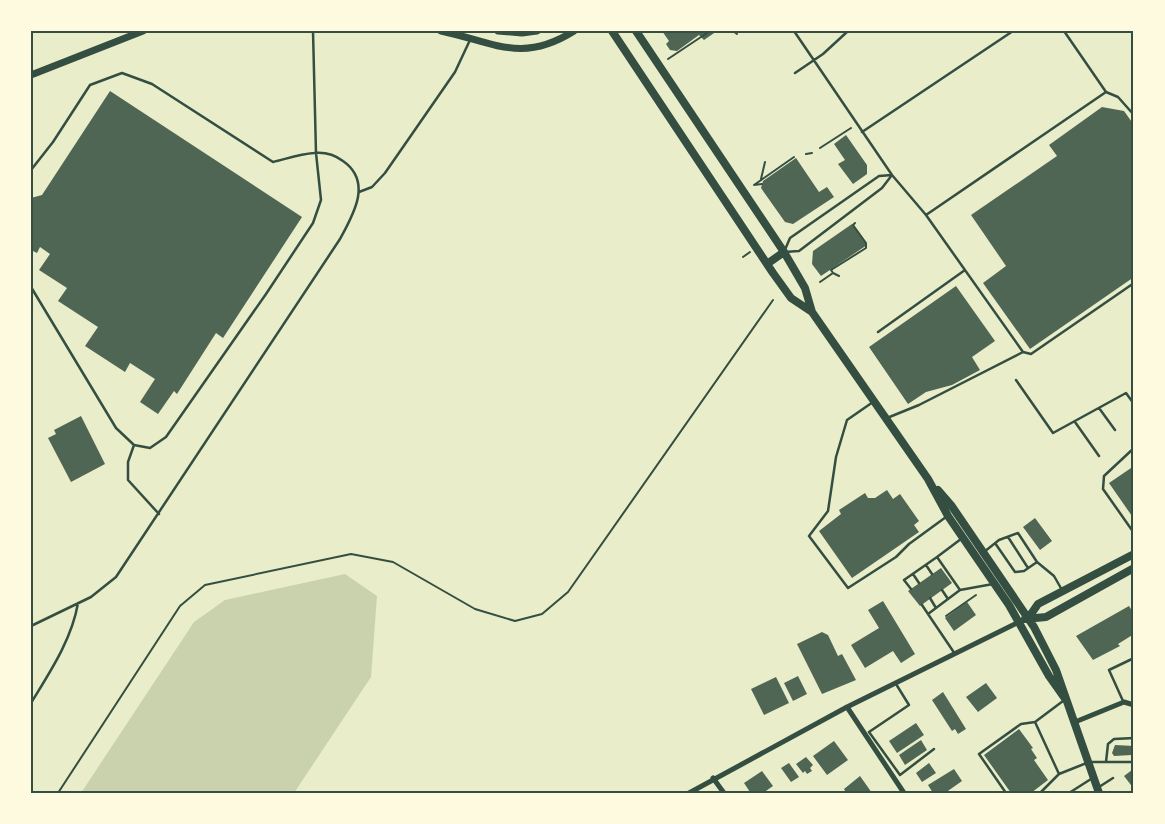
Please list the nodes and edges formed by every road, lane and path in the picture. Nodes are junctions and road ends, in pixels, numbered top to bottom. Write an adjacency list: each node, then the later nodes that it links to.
1 (144, 31): 23 (street)
2 (313, 31): 29 (lane)
3 (441, 31): 15 (street)
4 (498, 31): 5 (street)
5 (537, 31)
6 (574, 31): 17 (street)
7 (612, 31): 42 (main road)
8 (636, 31): 41 (main road)
9 (710, 31): 19 (path)
10 (733, 31): 16 (path)
11 (794, 31): 21 (lane)
12 (848, 31): 21 (lane)
13 (1013, 31): 27 (lane)
14 (1064, 31): 24 (lane)
15 (460, 34): 17 (street)
16 (737, 34)
17 (470, 40): 38 (lane)
18 (674, 50): 19 (path)
19 (673, 55): 20 (path)
20 (668, 59)
21 (813, 61): 22 (lane); 27 (lane)
22 (794, 73)
23 (31, 75)
24 (1106, 92): 25 (lane); 39 (lane)
25 (1134, 115)
26 (850, 128): 28 (path)
27 (862, 132): 35 (lane)
28 (820, 148)
29 (316, 152): 34 (lane); 38 (lane); 60 (lane)
30 (812, 153): 31 (path)
31 (806, 154)
32 (794, 157): 36 (path)
33 (765, 162): 36 (path)
34 (31, 170)
35 (892, 175): 39 (lane); 41 (lane); 41 (lane)
36 (761, 180): 37 (path)
37 (762, 184)
38 (359, 192): 64 (lane)
39 (926, 216): 43 (lane)
40 (855, 223): 44 (path)
41 (784, 252): 42 (main road); 50 (main road)
42 (767, 264): 50 (main road)
43 (965, 270): 51 (lane); 52 (lane)
44 (833, 273): 45 (path); 46 (path)
45 (839, 276)
46 (820, 282)
47 (1134, 283): 52 (lane)
48 (31, 287): 60 (lane)
49 (773, 300): 120 (path)
50 (812, 312): 54 (main road)
51 (878, 332)
52 (1022, 352): 57 (lane)
53 (1016, 380): 58 (lane)
54 (874, 401): 57 (main road); 65 (lane)
55 (1134, 404): 56 (lane)
56 (1100, 408): 58 (lane); 59 (lane)
57 (886, 419): 63 (main road)
58 (1075, 422): 62 (lane)
59 (1115, 430)
60 (134, 445): 64 (lane)
61 (1134, 448): 66 (lane)
62 (1098, 456)
63 (928, 479): 65 (main road); 70 (main road)
64 (159, 514): 88 (lane)
65 (948, 516): 68 (main road)
66 (1134, 533)
67 (1008, 537): 69 (lane); 73 (lane); 75 (lane)
68 (962, 538): 72 (lane); 80 (main road)
69 (995, 543): 70 (lane); 75 (lane)
70 (984, 552): 93 (main road)
71 (1134, 554): 84 (main road)
72 (937, 557): 74 (lane); 83 (lane)
73 (1037, 562): 75 (lane); 84 (lane)
74 (926, 565): 77 (lane); 78 (lane)
75 (1028, 568)
76 (1134, 568): 93 (main road)
77 (913, 574): 79 (lane); 81 (lane)
78 (932, 574)
79 (919, 583)
80 (994, 583): 83 (lane); 94 (main road)
81 (910, 589)
82 (942, 590): 87 (lane)
83 (960, 590): 87 (lane)
84 (1063, 591): 93 (main road)
85 (976, 595): 92 (path)
86 (930, 598): 90 (lane)
87 (948, 599): 90 (lane)
88 (78, 603): 95 (lane); 101 (lane)
89 (922, 604): 91 (lane)
90 (936, 608): 91 (lane)
91 (928, 614): 96 (lane)
92 (946, 616)
93 (1029, 617): 94 (main road); 99 (main road)
94 (1019, 622): 96 (street); 99 (main road)
95 (31, 626)
96 (956, 654): 98 (street)
97 (1134, 658): 100 (lane)
98 (896, 684): 103 (street); 107 (lane)
99 (1066, 700): 104 (lane); 105 (main road)
100 (1124, 702): 102 (street); 105 (street)
101 (31, 703)
102 (1134, 704)
103 (847, 707): 109 (street); 116 (street)
104 (1035, 722): 113 (lane); 124 (lane)
105 (1074, 722): 110 (main road)
106 (1134, 738): 111 (lane)
107 (879, 746): 109 (lane); 114 (lane)
108 (934, 749): 114 (lane)
109 (874, 750): 118 (street)
110 (1089, 762): 111 (lane); 113 (lane); 115 (main road)
111 (1106, 762): 112 (lane)
112 (1134, 762)
113 (1059, 774): 125 (lane)
114 (900, 775): 118 (lane)
115 (1094, 777): 119 (main road); 126 (lane)
116 (713, 778): 121 (street); 122 (street)
117 (1113, 778): 119 (lane)
118 (894, 779): 123 (street)
119 (1098, 790)
120 (58, 793)
121 (689, 793)
122 (724, 793)
123 (904, 793)
124 (1006, 793)
125 (1040, 793)
126 (1069, 793)

